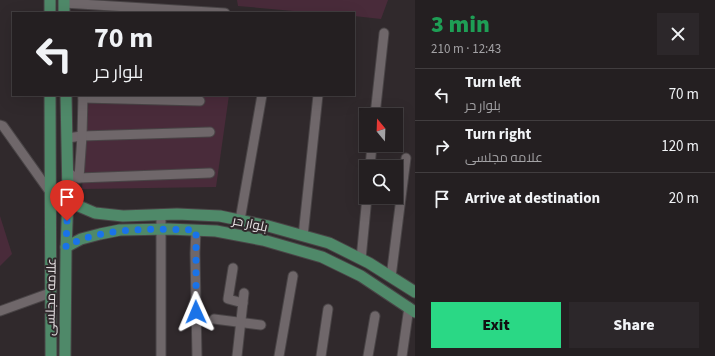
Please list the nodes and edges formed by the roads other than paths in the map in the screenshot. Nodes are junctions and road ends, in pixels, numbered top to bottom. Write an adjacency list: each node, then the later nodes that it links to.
1 (50, 0): 4 (main road)
2 (64, 5): 3 (street)
3 (86, 9): 5 (street)
4 (50, 12)
5 (190, 12)
6 (384, 33): 13 (street)
7 (50, 96): 22 (main road, علامه مجلسی)
8 (66, 96): 17 (main road, علامه مجلسی)
9 (262, 96): 26 (street)
10 (318, 96): 29 (street)
11 (83, 97): 12 (street); 16 (street)
12 (200, 101)
13 (376, 108)
14 (0, 125): 22 (street)
15 (210, 132): 16 (street)
16 (82, 136): 17 (street); 21 (street)
17 (68, 138): 19 (main road, علامه مجلسی)
18 (406, 158): 34 (street)
19 (68, 172): 21 (street); 23 (main road, علامه مجلسی)
20 (210, 173): 21 (street)
21 (80, 178)
22 (50, 192): 36 (main road, علامه مجلسی)
23 (68, 196): 25 (main road, بلوار حر); 30 (main road, علامه مجلسی)
24 (366, 204): 31 (street)
25 (161, 214): 26 (main road, بلوار حر); 27 (street)
26 (240, 220): 29 (main road, بلوار حر)
27 (161, 229): 28 (main road, بلوار حر); 30 (main road, بلوار حر); 48 (street)
28 (196, 230): 40 (main road, بلوار حر); 49 (street)
29 (303, 236): 31 (main road, بلوار حر)
30 (66, 247): 47 (main road, علامه مجلسی)
31 (360, 259): 34 (main road, بلوار حر)
32 (233, 268): 38 (street)
33 (293, 276): 51 (street)
34 (391, 277): 35 (main road, بلوار حر)
35 (415, 292)
36 (50, 293): 41 (street); 46 (main road, علامه مجلسی)
37 (244, 293): 38 (street)
38 (243, 303): 44 (street)
39 (328, 309): 52 (street)
40 (412, 309): 54 (street)
41 (0, 311)
42 (375, 316): 53 (street)
43 (214, 320): 44 (street)
44 (241, 322): 45 (street); 50 (street)
45 (261, 325)
46 (51, 356)
47 (65, 356)
48 (161, 356)
49 (197, 356)
50 (237, 356)
51 (279, 356)
52 (321, 356)
53 (368, 356)
54 (402, 356)

